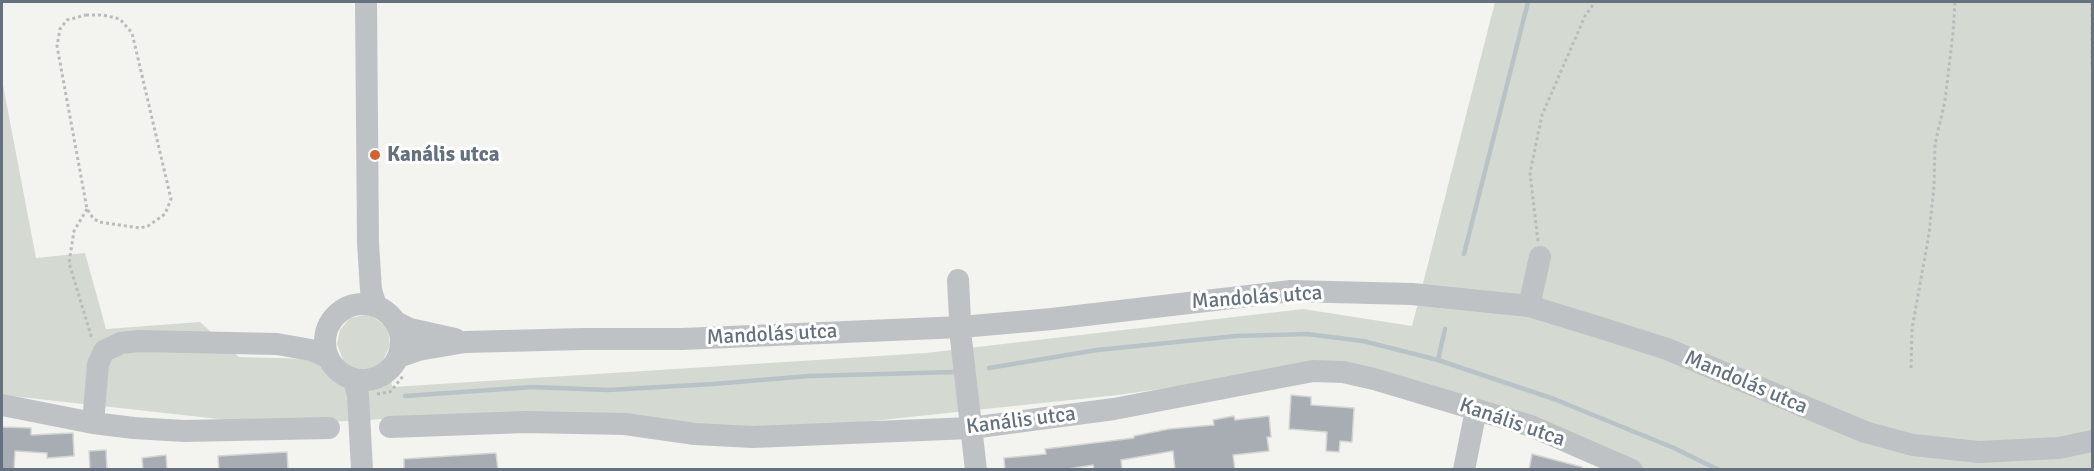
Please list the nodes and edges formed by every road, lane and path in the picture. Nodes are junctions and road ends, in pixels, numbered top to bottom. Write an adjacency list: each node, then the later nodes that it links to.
1 (366, 2): 7 (street)
2 (1595, 2): 8 (path)
3 (1955, 2): 21 (path)
4 (2092, 2): 5 (path)
5 (2092, 65)
6 (87, 209): 6 (path); 18 (path)
7 (368, 243): 10 (street); 11 (street)
8 (1540, 257): 12 (street)
9 (958, 280): 15 (street)
10 (350, 306): 11 (street); 14 (street)
11 (376, 306): 13 (street)
12 (1529, 306): 15 (street, Mandolás utca); 32 (street, Mandolás utca)
13 (396, 322): 16 (street, Mandolás utca); 20 (street)
14 (328, 326): 17 (street); 19 (street)
15 (961, 327): 16 (street, Mandolás utca); 29 (street)
16 (465, 342): 20 (street, Mandolás utca)
17 (277, 344): 18 (street); 19 (street)
18 (104, 351): 26 (street)
19 (327, 357): 23 (street)
20 (398, 357): 22 (street)
21 (1911, 368)
22 (382, 375): 23 (street); 31 (street)
23 (354, 379): 31 (street)
24 (2, 405): 26 (street)
25 (1476, 410): 29 (street, Kanális utca); 36 (street); 37 (street, Kanális utca)
26 (93, 423): 28 (street)
27 (390, 427): 29 (street, Kanális utca)
28 (329, 428)
29 (971, 428): 35 (street)
30 (2092, 441): 32 (street, Mandolás utca)
31 (359, 444): 34 (street)
32 (2059, 448): 33 (street, Mandolás utca)
33 (2092, 452)
34 (362, 470)
35 (976, 470)
36 (1464, 470)
37 (1632, 470)

